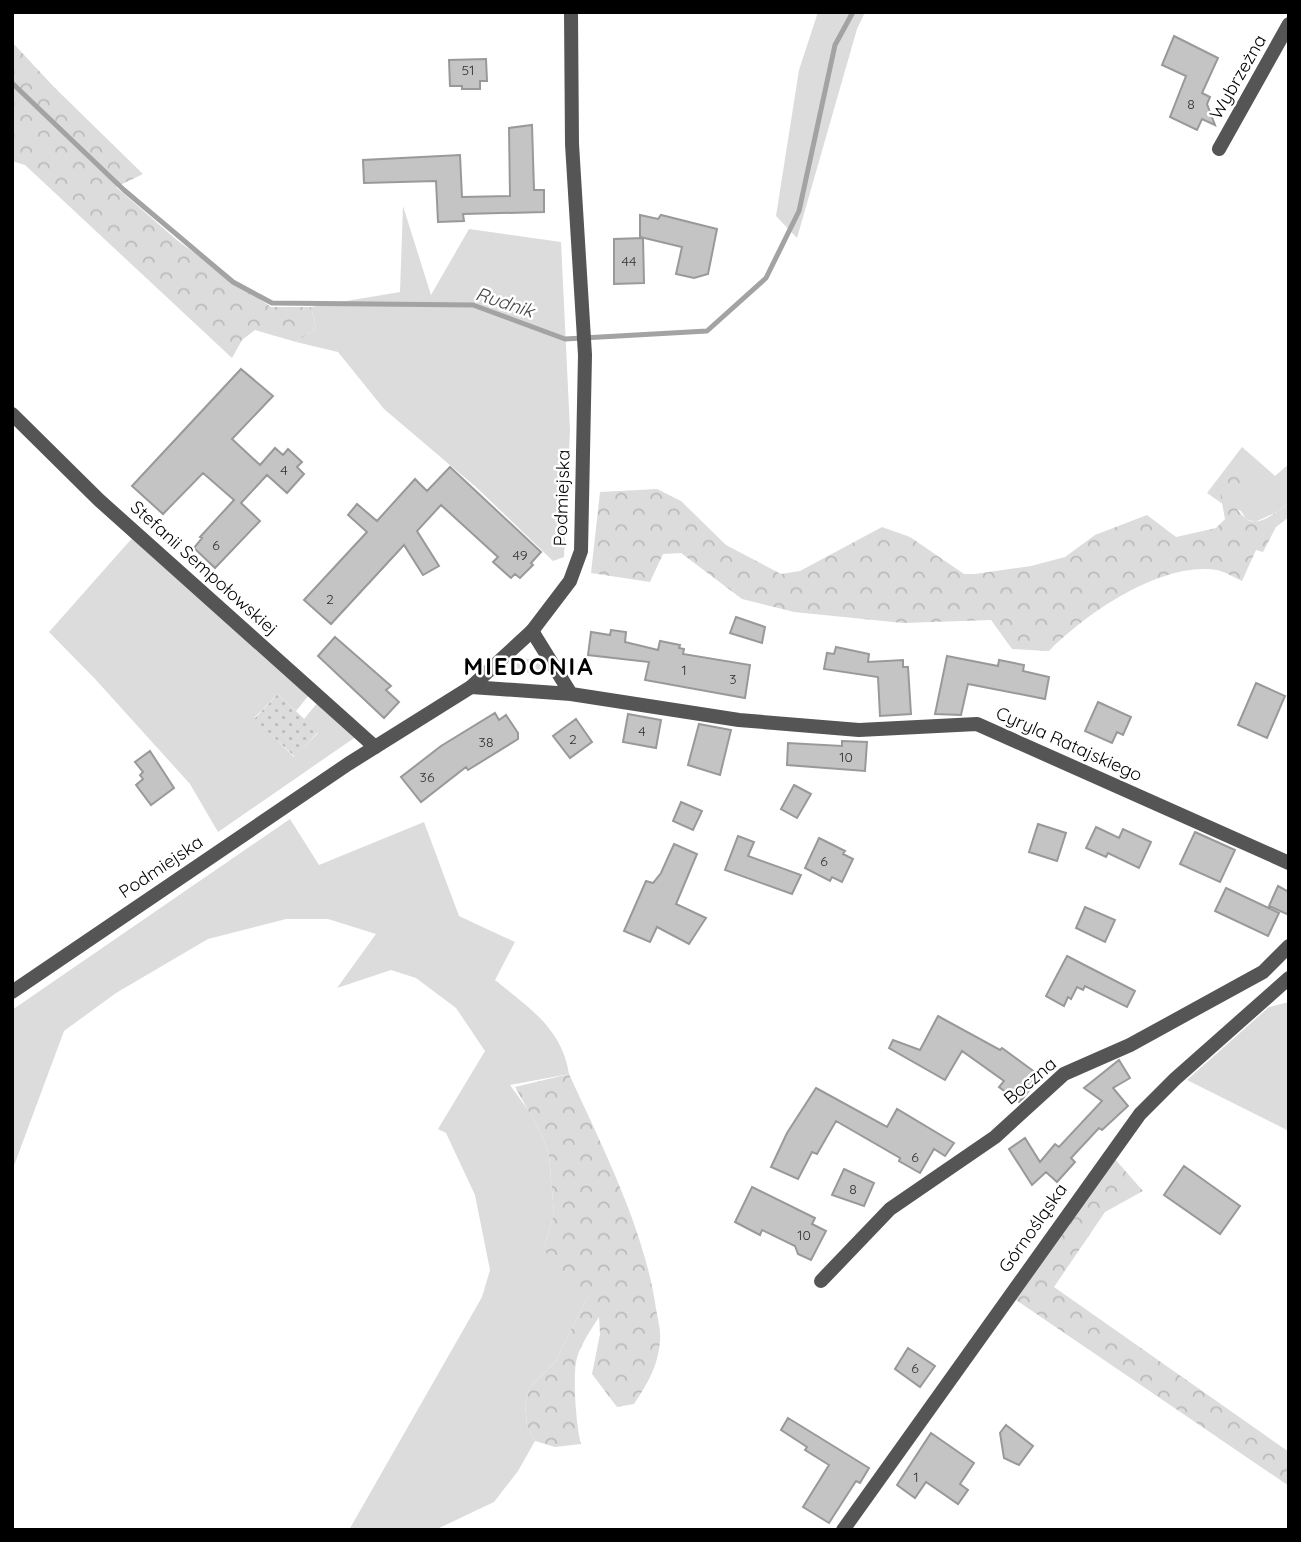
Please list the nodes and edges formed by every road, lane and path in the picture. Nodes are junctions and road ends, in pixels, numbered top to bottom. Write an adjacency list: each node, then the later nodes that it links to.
1 (571, 12): 5 (street, Podmiejska)
2 (1289, 23): 3 (street, Wybrzeżna)
3 (1219, 149)
4 (12, 414): 8 (street, Stefanii Sempołowskiej)
5 (532, 631): 6 (street, Podmiejska); 7 (street)
6 (471, 687): 7 (street, Cyryla Ratajskiego); 8 (street, Podmiejska)
7 (570, 694): 9 (street, Cyryla Ratajskiego)
8 (375, 747): 12 (street, Podmiejska)
9 (1289, 863)
10 (1289, 946): 13 (street, Boczna)
11 (1289, 978): 14 (street, Górnośląska)
12 (12, 992)
13 (821, 1281)
14 (843, 1530)

